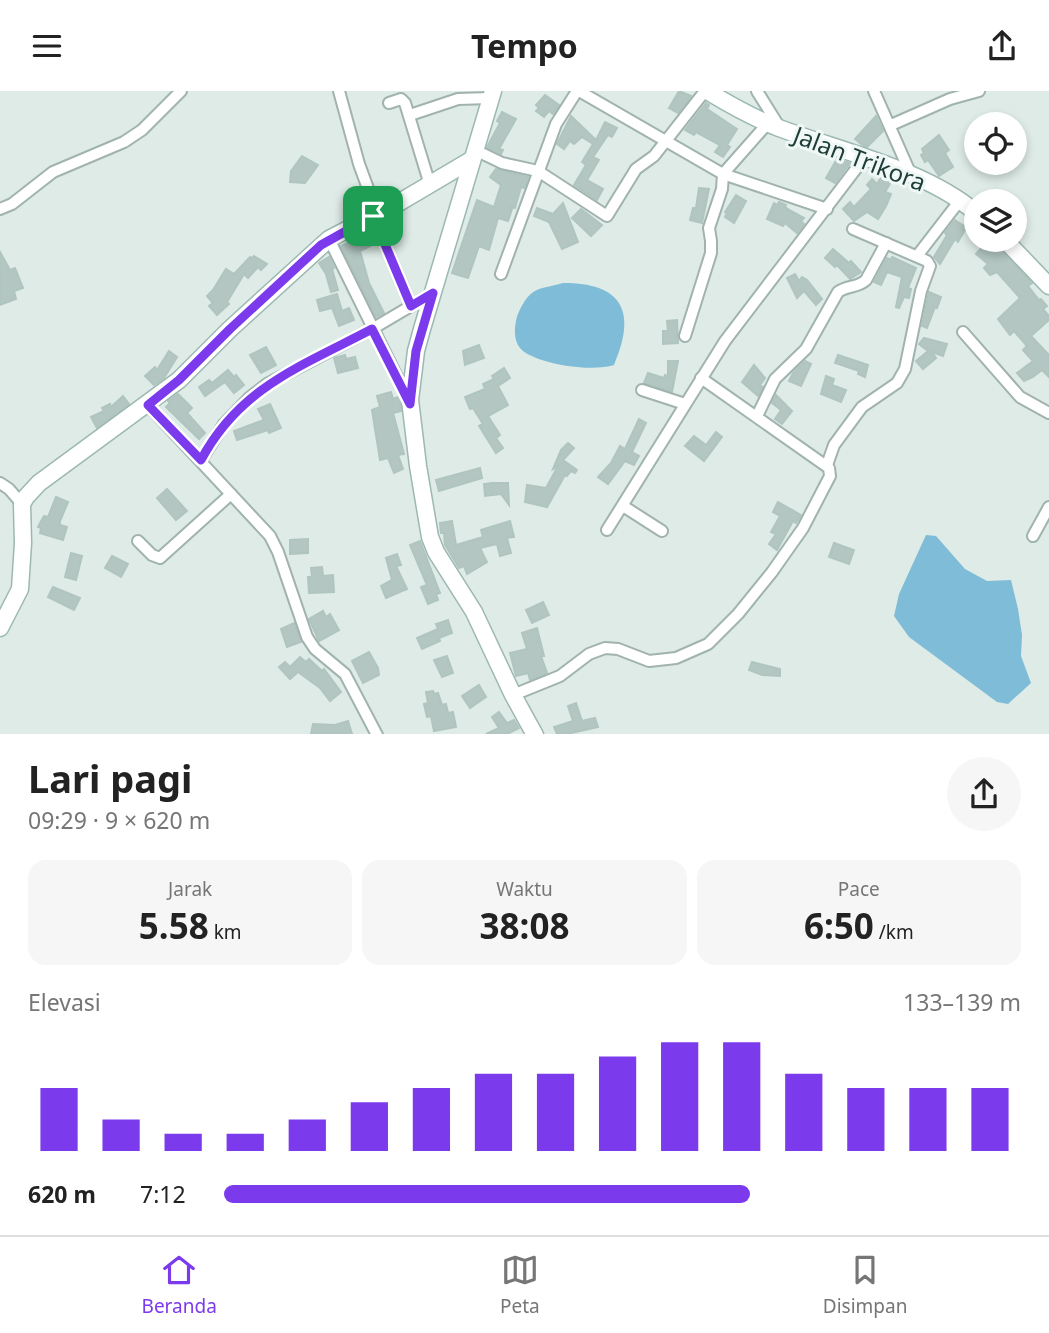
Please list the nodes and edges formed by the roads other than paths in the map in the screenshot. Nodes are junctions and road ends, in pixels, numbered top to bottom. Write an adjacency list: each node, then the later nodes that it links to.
1 (181, 91): 22 (street)
2 (339, 91): 24 (street)
3 (578, 91): 13 (street); 16 (street)
4 (706, 91): 12 (street); 13 (street)
5 (757, 91): 12 (street, Jalan Trikora)
6 (874, 91): 11 (street)
7 (979, 91): 11 (street)
8 (491, 94): 10 (street); 14 (street)
9 (390, 103): 10 (street)
10 (410, 115): 19 (street)
11 (891, 125): 18 (street)
12 (774, 126): 15 (street, Jalan Trikora); 17 (street)
13 (664, 141): 16 (street); 17 (street)
14 (473, 155): 16 (street); 19 (street); 32 (street)
15 (865, 157): 18 (street, Jalan Trikora); 23 (street)
16 (538, 171): 30 (street)
17 (723, 174): 23 (street); 36 (street)
18 (912, 177): 20 (street, Jalan Trikora)
19 (430, 185): 24 (street)
20 (961, 199): 21 (street, Jalan Trikora); 29 (street)
21 (964, 202)
22 (0, 209)
23 (827, 209): 37 (street)
24 (375, 215): 26 (street); 33 (street)
25 (853, 229): 27 (street)
26 (329, 239): 34 (street); 42 (street)
27 (886, 243): 29 (street); 44 (street)
28 (1016, 252): 31 (street)
29 (917, 256): 46 (street)
30 (501, 274)
31 (1049, 286)
32 (433, 293): 33 (street); 40 (street)
33 (411, 306): 34 (street)
34 (372, 329): 40 (street); 45 (street)
35 (963, 332): 43 (street)
36 (685, 336)
37 (702, 378): 41 (street); 44 (street)
38 (642, 390): 41 (street)
39 (1049, 398): 43 (street)
40 (410, 404): 57 (street)
41 (685, 404): 50 (street)
42 (148, 405): 45 (street); 49 (street)
43 (1044, 411)
44 (757, 416): 46 (street)
45 (201, 460): 48 (street)
46 (827, 465): 57 (street)
47 (0, 483): 49 (street)
48 (231, 494): 55 (street); 58 (street)
49 (22, 504): 56 (street)
50 (623, 506): 52 (street); 53 (street)
51 (1049, 507): 54 (street)
52 (607, 530)
53 (662, 531)
54 (1033, 536)
55 (138, 541)
56 (0, 628)
57 (513, 695): 59 (street)
58 (377, 734)
59 (536, 734)

